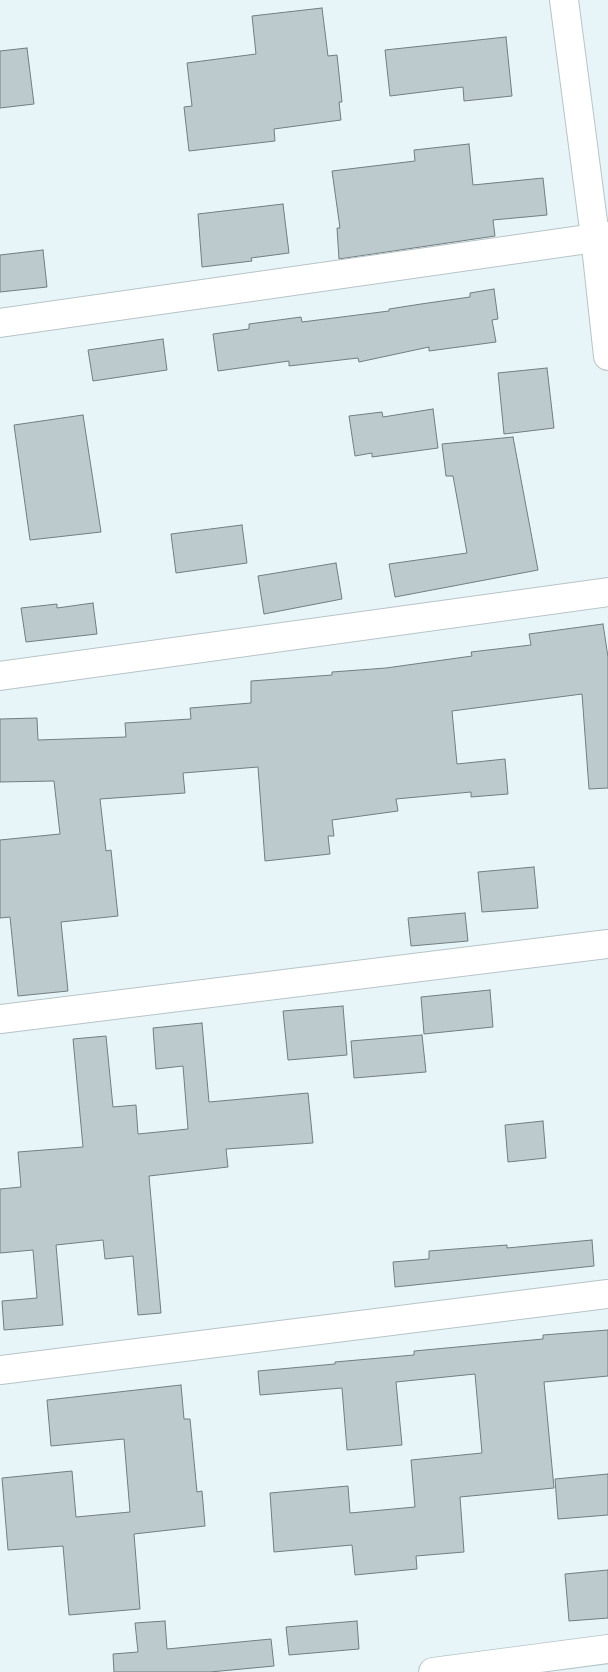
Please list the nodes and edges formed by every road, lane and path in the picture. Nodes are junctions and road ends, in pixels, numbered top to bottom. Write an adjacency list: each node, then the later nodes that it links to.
1 (564, 0): 2 (street)
2 (602, 237): 3 (street); 4 (street)
3 (0, 323)
4 (608, 356)
5 (608, 592): 6 (street)
6 (0, 676)
7 (608, 944): 8 (street)
8 (0, 1019)
9 (608, 1294): 10 (street)
10 (0, 1370)
11 (608, 1649): 12 (street)
12 (434, 1672)

